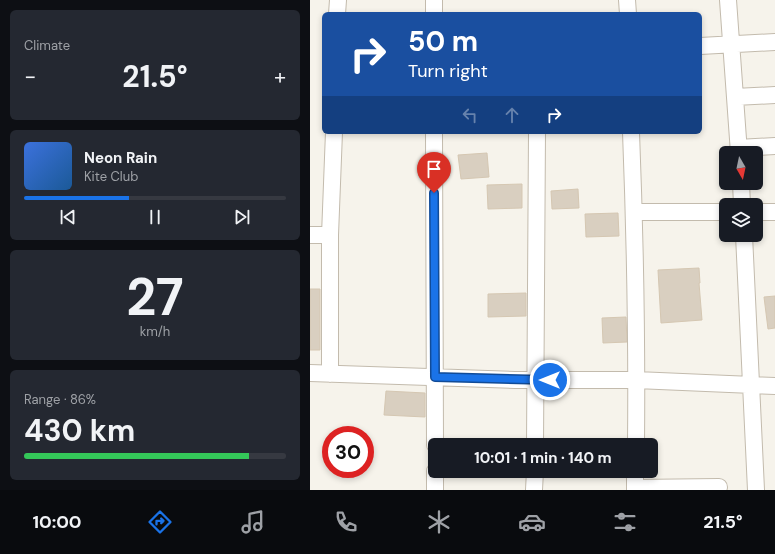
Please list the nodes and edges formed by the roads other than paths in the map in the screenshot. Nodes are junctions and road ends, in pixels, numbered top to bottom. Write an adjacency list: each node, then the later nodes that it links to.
1 (338, 0): 5 (street)
2 (434, 0): 6 (street)
3 (627, 0): 7 (street)
4 (728, 0): 9 (street)
5 (337, 12)
6 (434, 12)
7 (628, 12)
8 (775, 42): 9 (street)
9 (731, 45): 10 (street); 12 (street)
10 (702, 46)
11 (775, 94): 12 (street)
12 (735, 97): 17 (street)
13 (334, 134): 25 (street)
14 (434, 134): 29 (street)
15 (537, 134): 30 (street)
16 (631, 134): 20 (street)
17 (738, 146)
18 (775, 146): 19 (street)
19 (763, 147)
20 (634, 212): 21 (street); 31 (street)
21 (719, 212)
22 (763, 212): 23 (street)
23 (775, 212)
24 (310, 235): 25 (street)
25 (330, 235): 28 (street)
26 (744, 242): 32 (street)
27 (310, 373): 28 (street)
28 (330, 374): 29 (street)
29 (435, 377): 30 (street); 34 (street)
30 (535, 380): 31 (street); 35 (street)
31 (636, 380): 32 (street); 36 (street)
32 (752, 385): 33 (street); 44 (street)
33 (775, 386)
34 (435, 438)
35 (535, 438)
36 (636, 438)
37 (435, 478): 42 (street)
38 (535, 478): 43 (street)
39 (635, 478): 41 (street)
40 (719, 487): 41 (street)
41 (635, 489)
42 (435, 490)
43 (534, 490)
44 (756, 490)

